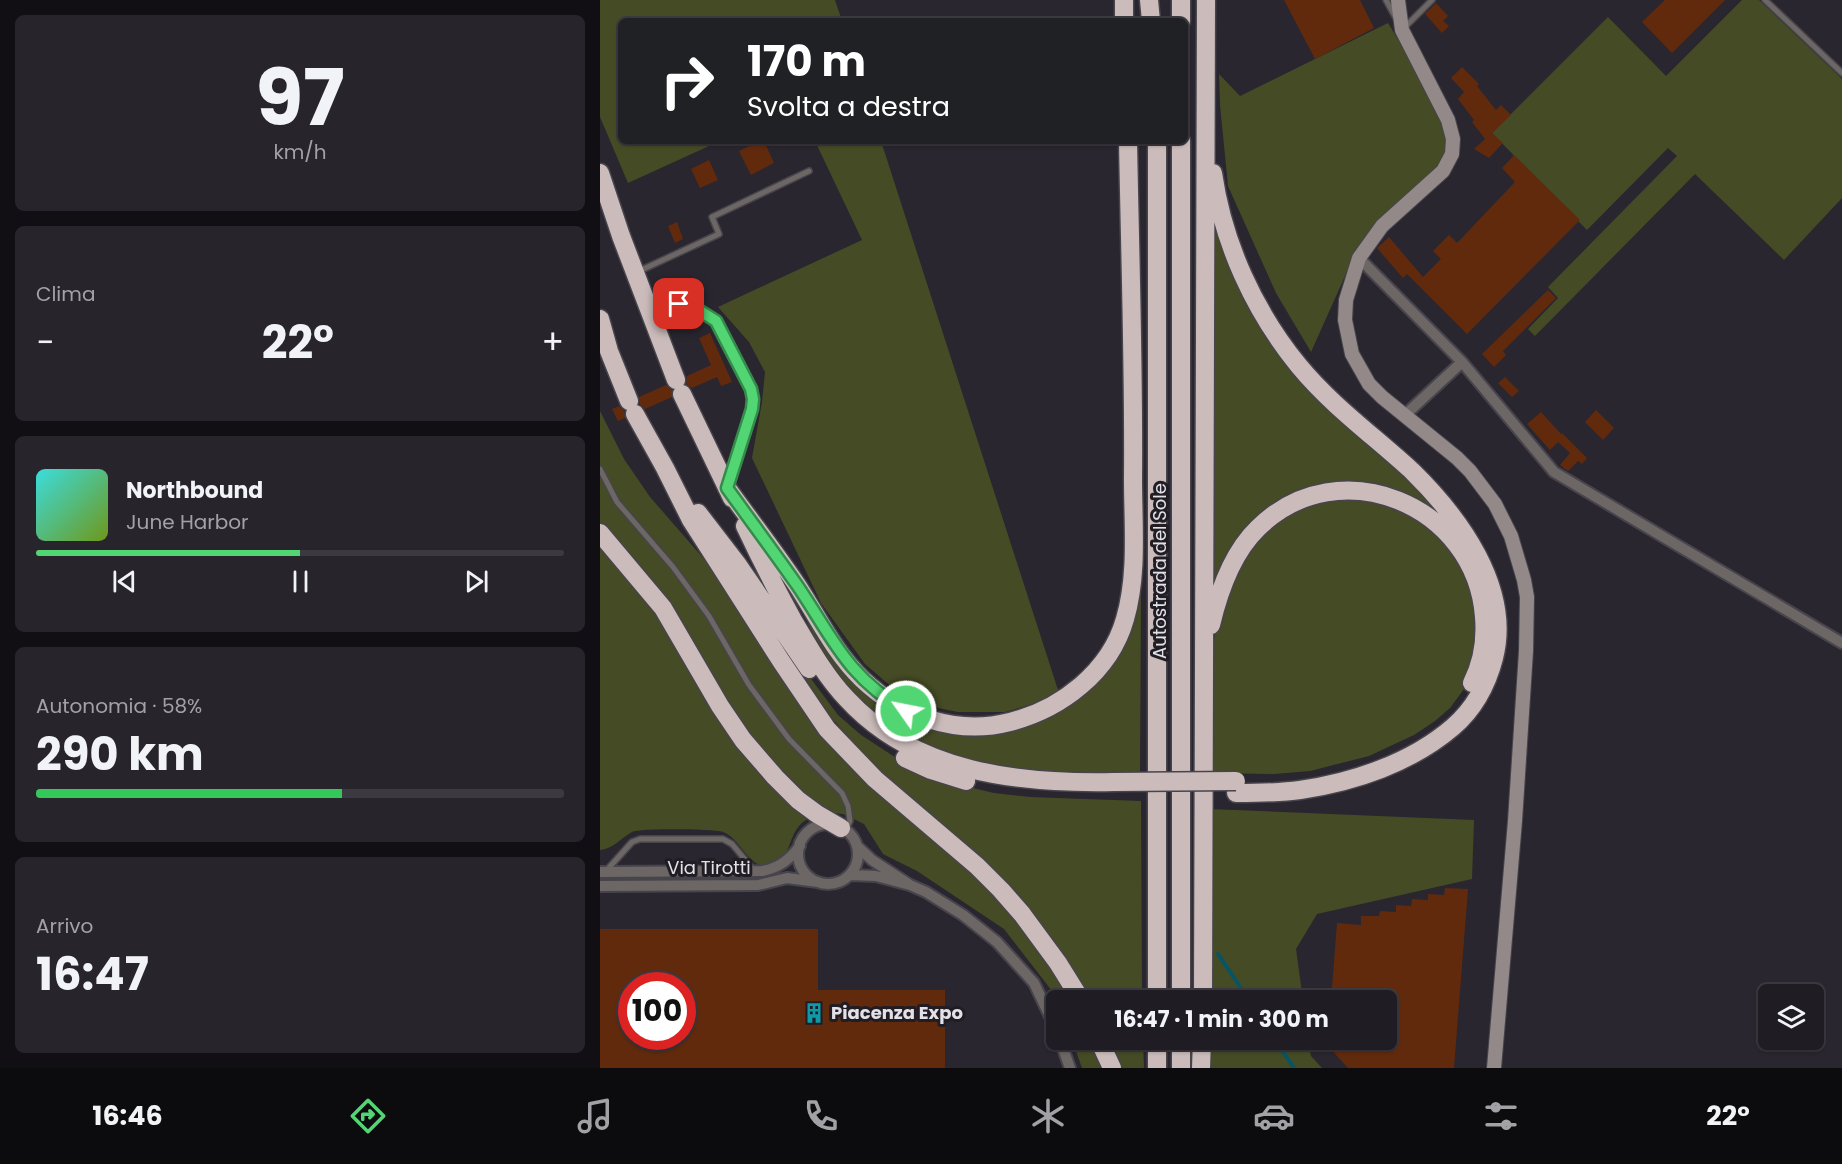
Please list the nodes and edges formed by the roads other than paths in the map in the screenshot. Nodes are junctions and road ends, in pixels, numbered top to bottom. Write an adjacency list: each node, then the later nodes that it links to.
1 (1124, 0): 10 (highway)
2 (1149, 0): 11 (highway)
3 (1157, 0): 12 (highway)
4 (1181, 0): 13 (highway)
5 (1206, 0): 16 (highway)
6 (1386, 0): 14 (lane)
7 (1398, 0): 14 (street)
8 (1432, 0): 14 (lane)
9 (1765, 0): 15 (lane)
10 (1124, 18)
11 (1151, 18)
12 (1157, 18)
13 (1181, 18)
14 (1402, 30): 22 (street)
15 (1842, 73)
16 (1206, 89): 33 (highway); 35 (highway)
17 (1128, 144): 30 (highway)
18 (1157, 144): 46 (highway, Autostrada del Sole)
19 (1181, 144): 47 (highway, Autostrada del Sole)
20 (809, 171): 23 (lane)
21 (600, 173): 23 (highway)
22 (1359, 258): 26 (street); 27 (street)
23 (635, 273): 24 (highway)
24 (643, 294): 30 (highway); 30 (lane)
25 (600, 320): 28 (highway)
26 (1462, 362): 27 (street); 32 (street)
27 (1405, 415): 60 (street)
28 (665, 468): 34 (highway); 45 (highway)
29 (600, 469): 36 (lane)
30 (727, 488): 34 (highway)
31 (600, 534): 36 (highway)
32 (1842, 643)
33 (1205, 669): 35 (highway); 48 (highway)
34 (1115, 787): 35 (highway, bridge)
35 (1236, 787)
36 (843, 829): 37 (street); 38 (street)
37 (800, 846): 40 (street, Via Tirotti); 42 (street)
38 (857, 846): 41 (street); 43 (street)
39 (600, 872): 40 (street, Via Tirotti); 40 (lane)
40 (764, 872)
41 (850, 875): 42 (street); 43 (street)
42 (818, 882): 44 (street, Via Tirotti)
43 (910, 885): 49 (street)
44 (600, 886)
45 (1075, 990)
46 (1157, 990)
47 (1180, 990)
48 (1203, 990)
49 (1046, 1008)
50 (1064, 1050): 55 (street)
51 (1104, 1050): 56 (highway)
52 (1157, 1050): 57 (highway)
53 (1180, 1050): 58 (highway)
54 (1202, 1050): 59 (highway)
55 (1070, 1068)
56 (1112, 1068)
57 (1157, 1068)
58 (1180, 1068)
59 (1201, 1068)
60 (1494, 1068)

